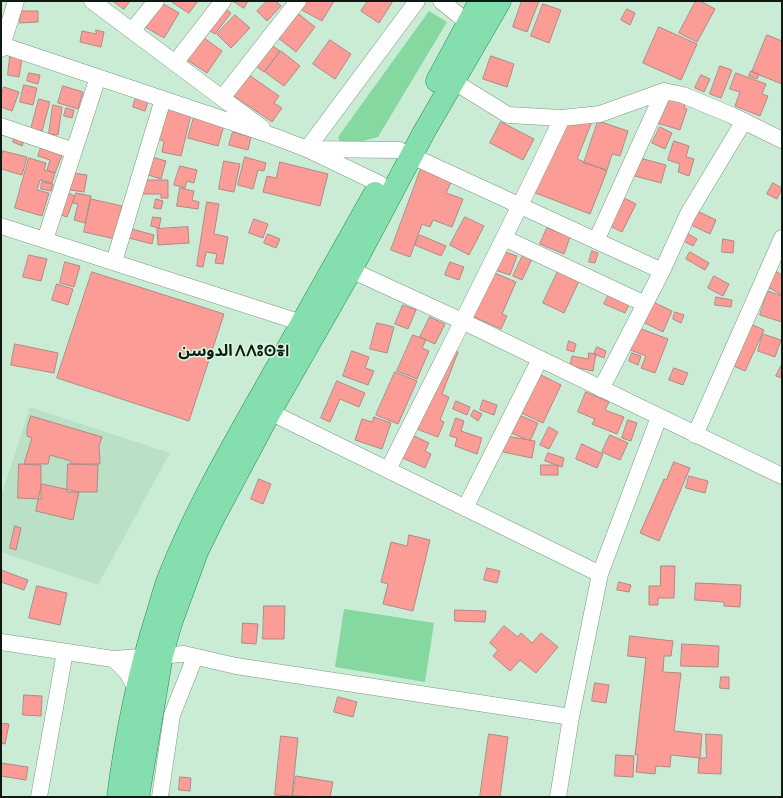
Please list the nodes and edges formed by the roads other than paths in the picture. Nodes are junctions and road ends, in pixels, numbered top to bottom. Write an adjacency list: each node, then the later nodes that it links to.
1 (16, 1): 12 (street)
2 (93, 1): 11 (street)
3 (156, 1): 11 (street)
4 (223, 1): 13 (street)
5 (298, 1): 17 (street)
6 (417, 1): 24 (street)
7 (442, 1): 10 (street)
8 (480, 1): 10 (main road)
9 (500, 1): 10 (main road)
10 (475, 28): 15 (main road); 26 (main road)
11 (132, 31): 13 (street)
12 (2, 47): 14 (street)
13 (175, 63): 17 (street)
14 (98, 77): 18 (street); 25 (street)
15 (454, 81): 19 (street); 26 (main road)
16 (664, 91): 19 (street); 20 (street); 33 (street)
17 (222, 98): 22 (street)
18 (163, 99): 22 (street); 34 (street)
19 (562, 118): 28 (street)
20 (744, 121): 23 (street); 36 (street)
21 (1, 126): 25 (street)
22 (273, 136): 24 (street)
23 (782, 140)
24 (307, 149): 26 (street); 27 (street)
25 (74, 151): 32 (street)
26 (405, 153): 27 (main road); 28 (street); 35 (main road)
27 (380, 184): 39 (main road)
28 (520, 206): 30 (street); 33 (street)
29 (1, 226): 32 (street)
30 (504, 238): 37 (street); 38 (street)
31 (782, 238): 44 (street)
32 (45, 240): 34 (street)
33 (596, 241): 36 (street)
34 (114, 262): 39 (street)
35 (351, 270): 38 (street); 42 (main road)
36 (662, 271): 37 (street)
37 (645, 304): 41 (street)
38 (462, 321): 40 (street); 45 (street)
39 (302, 323): 50 (main road)
40 (540, 359): 41 (street); 47 (street)
41 (602, 389): 43 (street)
42 (270, 412): 45 (street); 49 (main road)
43 (659, 417): 44 (street); 48 (street)
44 (695, 435): 46 (street)
45 (388, 470): 47 (street)
46 (782, 476)
47 (465, 508): 48 (street)
48 (600, 574): 57 (street)
49 (171, 623): 53 (street); 54 (main road)
50 (151, 633): 54 (main road); 55 (street)
51 (1, 642): 52 (street)
52 (66, 652): 55 (street); 58 (street)
53 (190, 655): 54 (street); 57 (street); 61 (street)
54 (153, 656): 55 (street); 56 (main road); 60 (main road)
55 (113, 659): 56 (street)
56 (136, 690): 59 (main road)
57 (571, 717): 62 (street)
58 (40, 797)
59 (118, 797)
60 (138, 797)
61 (160, 797)
62 (558, 797)

